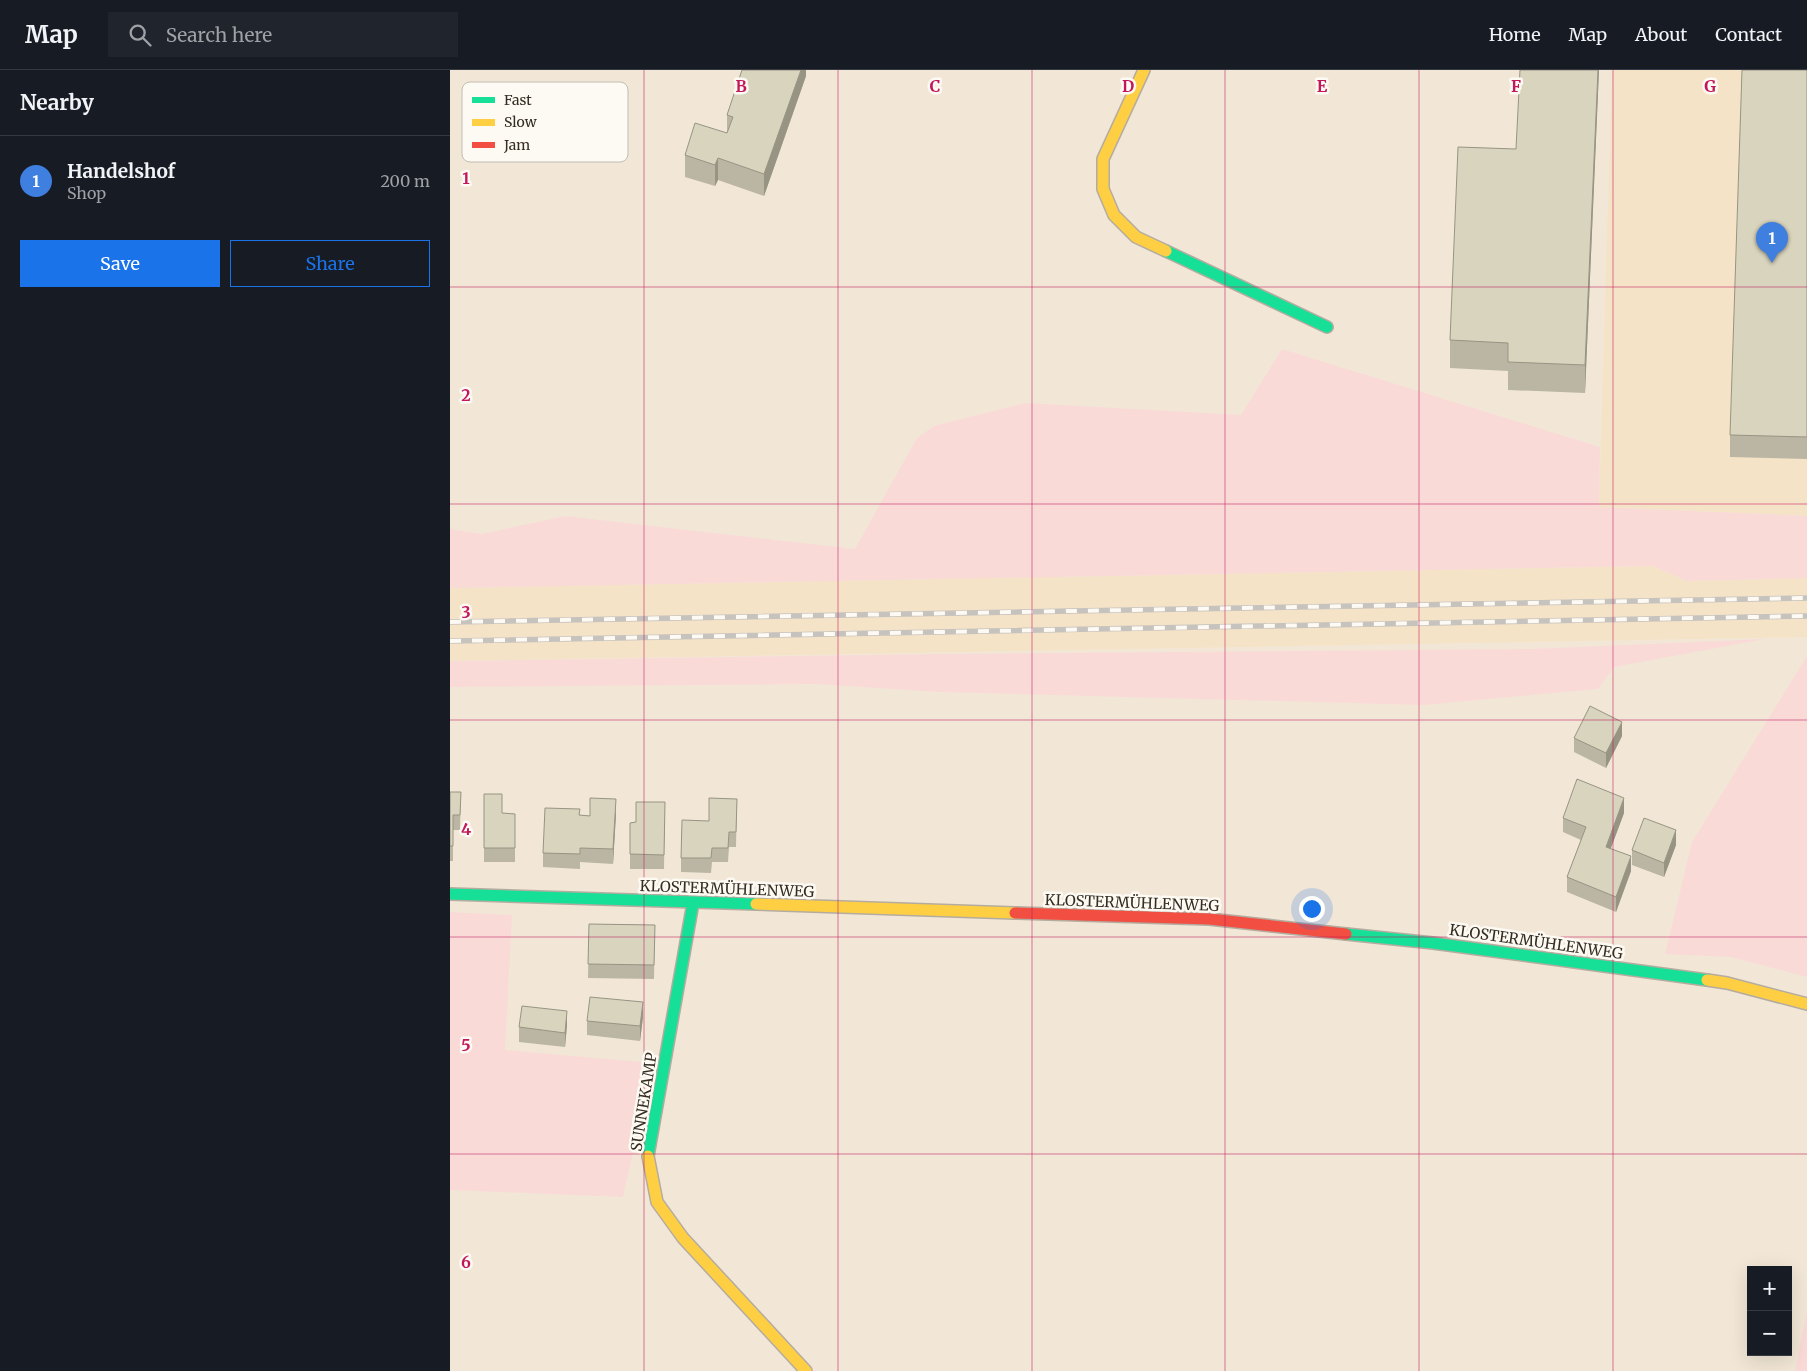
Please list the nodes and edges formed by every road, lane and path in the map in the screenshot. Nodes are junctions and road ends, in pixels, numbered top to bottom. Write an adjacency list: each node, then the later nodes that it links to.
1 (1144, 70): 2 (street)
2 (1327, 327)
3 (450, 894): 4 (street, KLOSTERMÜHLENWEG)
4 (693, 903): 5 (street, KLOSTERMÜHLENWEG); 6 (street, SUNNEKAMP)
5 (1807, 1004)
6 (806, 1371)

